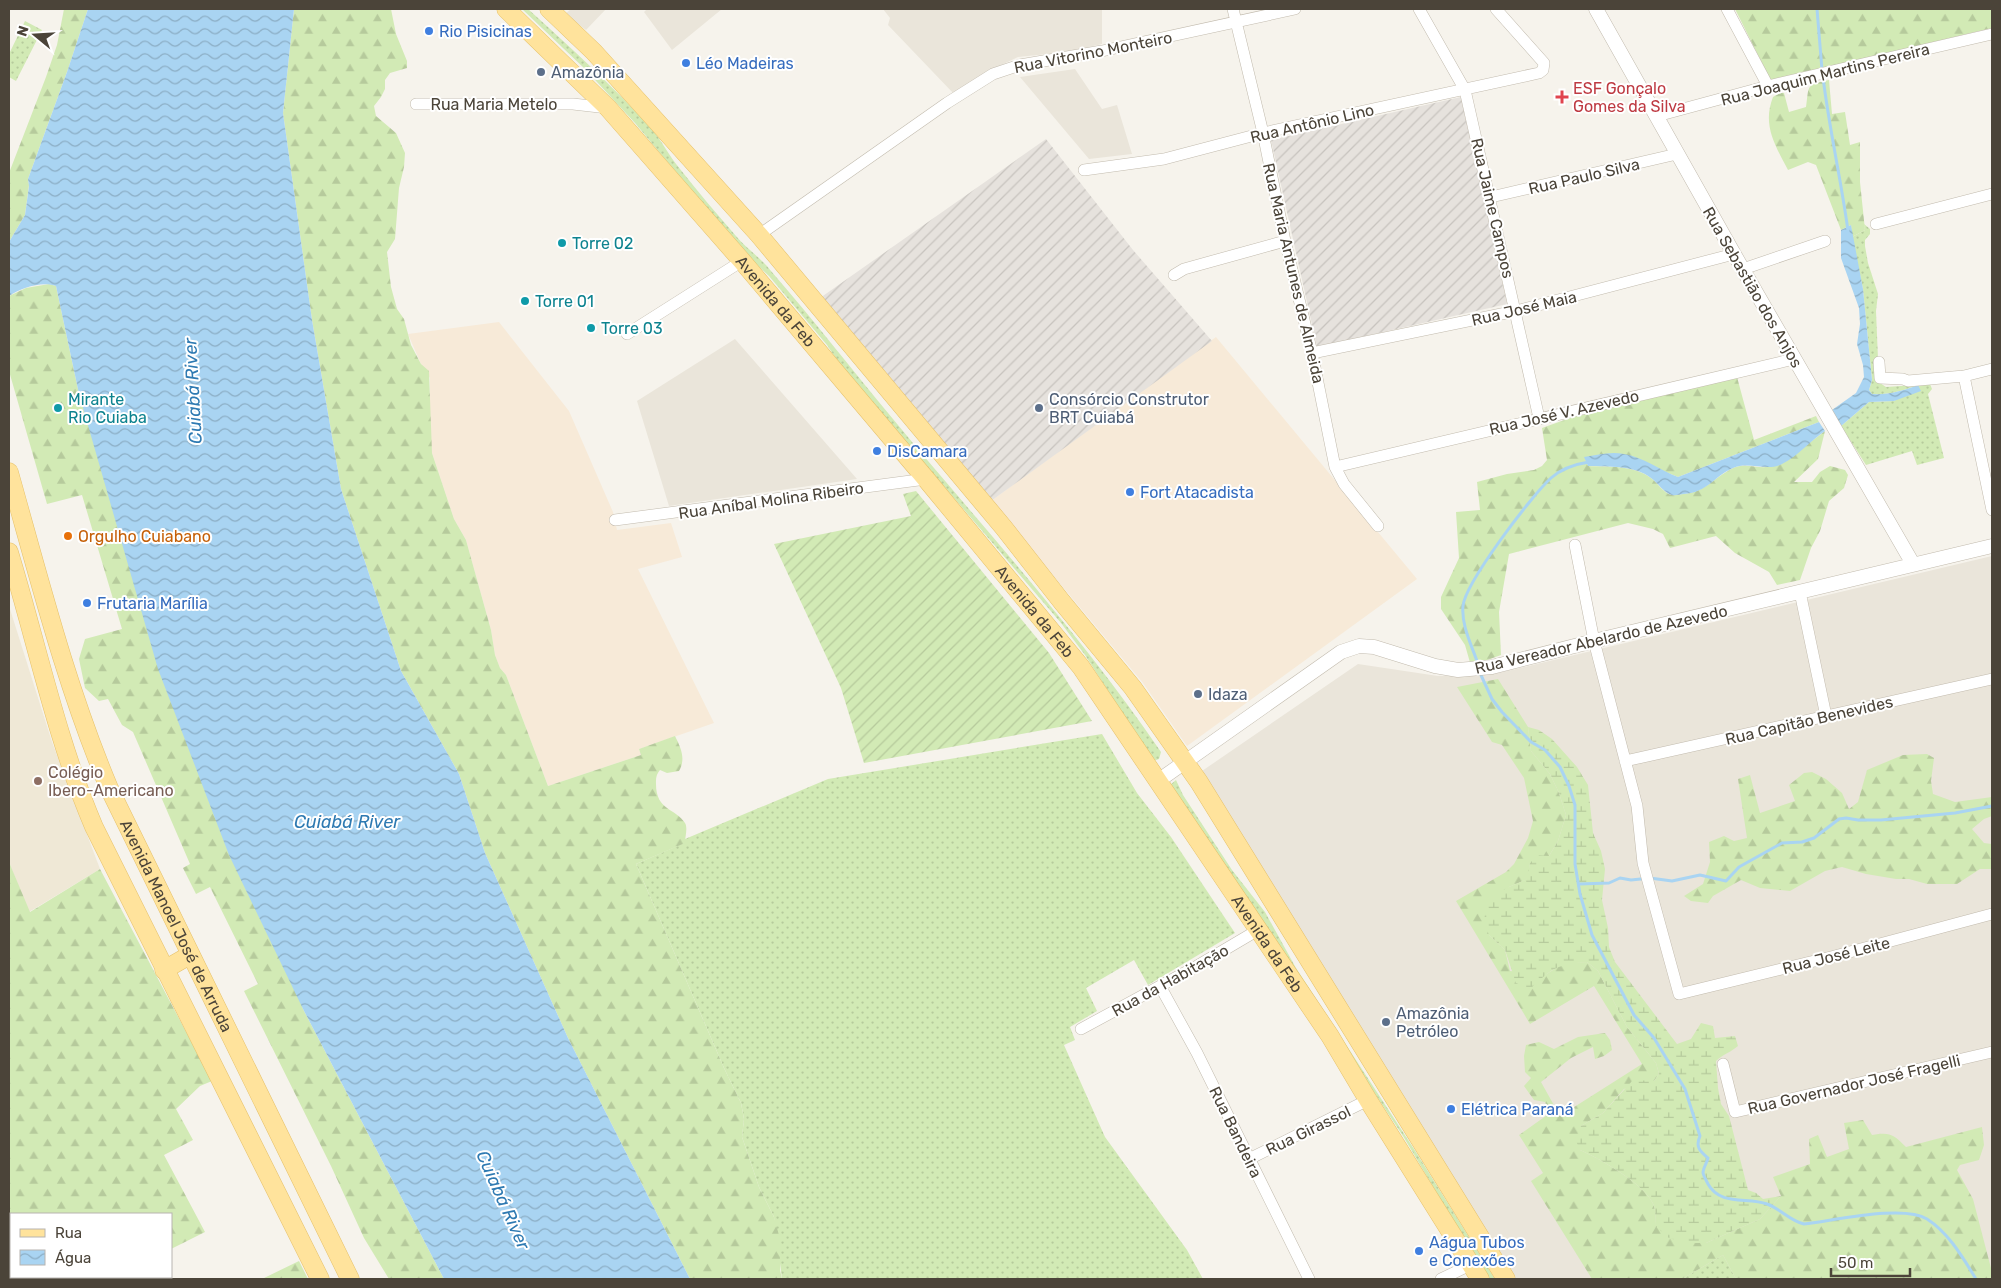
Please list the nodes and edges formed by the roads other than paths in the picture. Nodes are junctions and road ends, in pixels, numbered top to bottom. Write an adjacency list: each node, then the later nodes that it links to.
1 (506, 9): 11 (main road, Avenida da Feb)
2 (549, 9): 24 (main road, Avenida da Feb)
3 (1233, 9): 9 (street, Rua Maria Antunes de Almeida)
4 (1295, 9): 9 (street, Rua Vitorino Monteiro)
5 (1419, 9): 13 (street, Rua Jaime Campos)
6 (1496, 9): 13 (street, Rua Antônio Lino)
7 (1596, 9): 17 (street, Rua Sebastião dos Anjos)
8 (1727, 9): 12 (street)
9 (1236, 22): 18 (street, Rua Maria Antunes de Almeida); 24 (street, Rua Vitorino Monteiro)
10 (1992, 34): 12 (street, Rua Joaquim Martins Pereira)
11 (582, 82): 15 (street, Rua Maria Metelo); 16 (main road, Avenida da Feb)
12 (1768, 86): 17 (street, Rua Joaquim Martins Pereira)
13 (1465, 90): 18 (street, Rua Antônio Lino); 22 (street, Rua Jaime Campos)
14 (416, 104): 15 (street, Rua Maria Metelo)
15 (572, 104): 16 (street, Rua Maria Metelo)
16 (608, 108): 28 (main road, Avenida da Feb)
17 (1657, 116): 19 (street, Rua Sebastião dos Anjos)
18 (1263, 133): 20 (street, Rua Antônio Lino); 25 (street, Rua Maria Antunes de Almeida)
19 (1677, 154): 22 (street, Rua Paulo Silva); 27 (street, Rua Sebastião dos Anjos)
20 (1084, 170)
21 (1992, 194): 23 (street)
22 (1491, 197): 31 (street, Rua Jaime Campos)
23 (1876, 224)
24 (759, 235): 55 (main road, Avenida da Feb)
25 (1285, 241): 30 (street); 33 (street, Rua Maria Antunes de Almeida)
26 (1825, 241): 29 (street)
27 (1734, 254): 29 (street, Rua Sebastião dos Anjos); 31 (street, Rua José Maia)
28 (742, 260): 32 (street); 41 (main road, Avenida da Feb)
29 (1743, 269): 34 (street, Rua Sebastião dos Anjos)
30 (1174, 275)
31 (1516, 311): 33 (street, Rua José Maia); 38 (street, Rua Jaime Campos)
32 (627, 334)
33 (1312, 353): 39 (street, Rua Maria Antunes de Almeida)
34 (1794, 358): 38 (street, Rua José V. Azevedo); 48 (street, Rua Sebastião dos Anjos)
35 (1879, 362): 37 (street)
36 (1992, 369): 37 (street)
37 (1964, 376): 42 (street)
38 (1539, 418): 39 (street, Rua José V. Azevedo)
39 (1335, 467): 44 (street, Rua Maria Antunes de Almeida)
40 (9, 472): 59 (main road, Avenida Manoel José de Arruda)
41 (926, 479): 43 (street, Rua Aníbal Molina Ribeiro); 56 (main road, Avenida da Feb)
42 (1992, 510)
43 (615, 520)
44 (1378, 526)
45 (1575, 545): 51 (street)
46 (1992, 546): 48 (street, Rua Vereador Abelardo de Azevedo)
47 (9, 552): 49 (main road, Avenida Manoel José de Arruda)
48 (1913, 564): 50 (street, Rua Vereador Abelardo de Azevedo)
49 (12, 574): 60 (main road, Avenida Manoel José de Arruda)
50 (1800, 592): 51 (street, Rua Vereador Abelardo de Azevedo); 53 (street)
51 (1594, 641): 54 (street); 55 (street, Rua Vereador Abelardo de Azevedo)
52 (1992, 679): 53 (street, Rua Capitão Benevides)
53 (1826, 716): 54 (street, Rua Capitão Benevides)
54 (1625, 761): 57 (street, Rua José Leite)
55 (1186, 762): 56 (street, Rua Vereador Abelardo de Azevedo); 73 (main road, Avenida da Feb)
56 (1158, 781): 58 (main road, Avenida da Feb)
57 (1992, 914)
58 (1258, 930): 61 (street, Rua da Habitação); 65 (main road, Avenida da Feb)
59 (190, 955): 60 (main road); 69 (main road, Avenida Manoel José de Arruda)
60 (164, 970): 68 (main road, Avenida Manoel José de Arruda)
61 (1160, 986): 62 (street, Rua da Habitação); 66 (street, Rua Bandeira)
62 (1081, 1029)
63 (1992, 1052): 64 (street, Rua Governador José Fragelli)
64 (1723, 1064)
65 (1368, 1100): 66 (street, Rua Girassol); 67 (main road, Avenida da Feb)
66 (1249, 1159): 70 (street, Rua Bandeira)
67 (1472, 1264): 71 (street); 72 (main road, Avenida da Feb)
68 (320, 1279)
69 (350, 1279)
70 (1309, 1279)
71 (1441, 1279)
72 (1480, 1279)
73 (1506, 1279)

